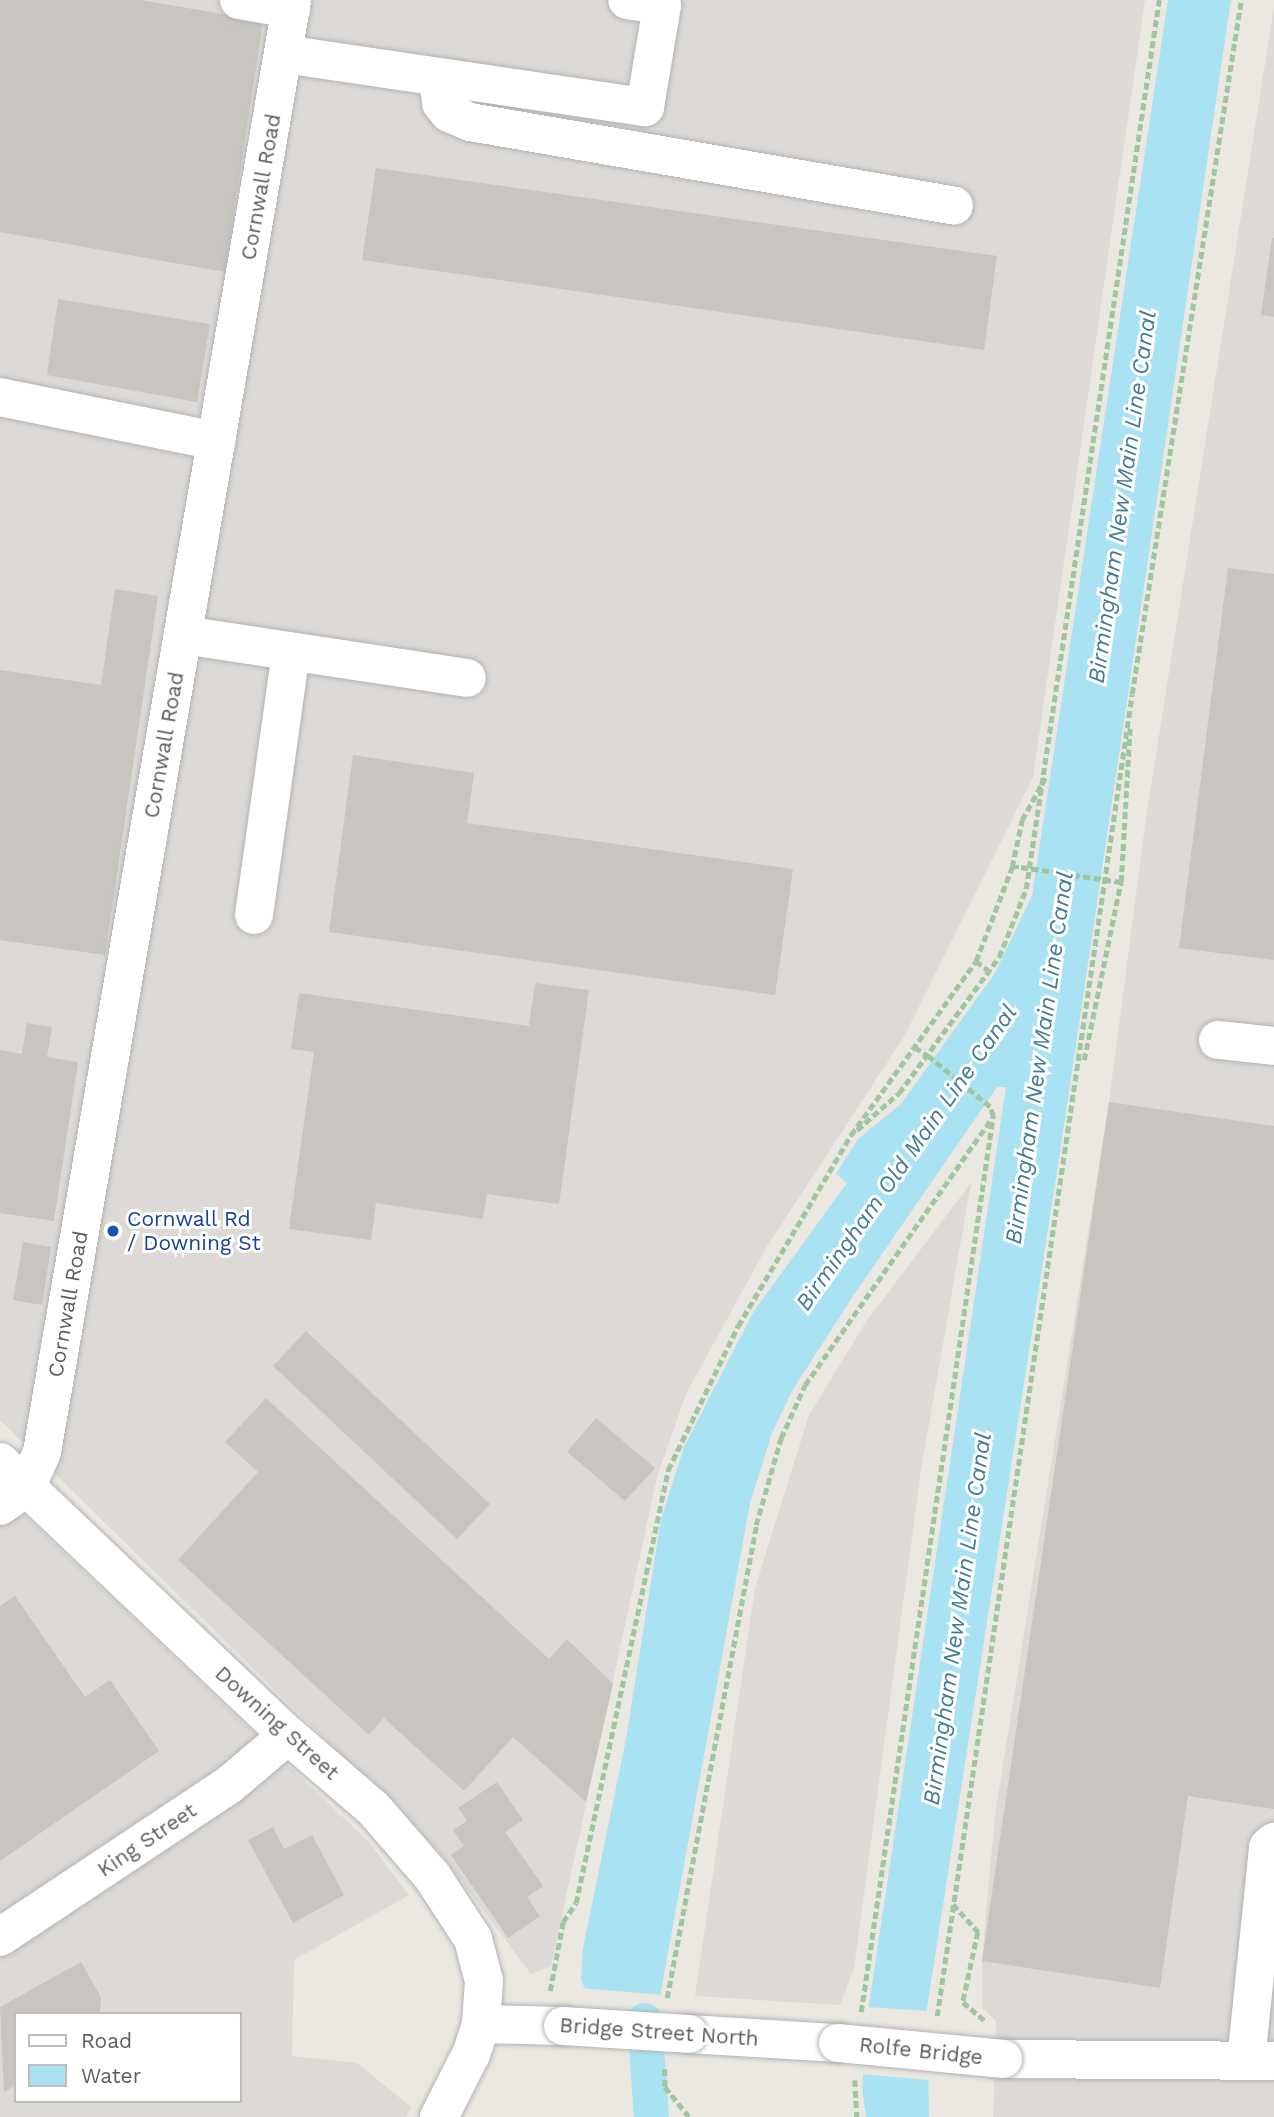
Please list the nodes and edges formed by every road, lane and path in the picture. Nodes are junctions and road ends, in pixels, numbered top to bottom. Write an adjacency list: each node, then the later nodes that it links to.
1 (239, 0): 5 (street)
2 (627, 0): 7 (street)
3 (1159, 0): 15 (path)
4 (1241, 0): 14 (path)
5 (291, 4): 6 (street, Cornwall Road)
6 (284, 54): 7 (street); 10 (street, Cornwall Road)
7 (438, 77): 8 (street)
8 (954, 206)
9 (0, 397): 10 (street)
10 (217, 441): 11 (street, Cornwall Road)
11 (183, 635): 12 (street); 27 (street, Cornwall Road)
12 (291, 652): 13 (street); 18 (street)
13 (467, 678)
14 (1132, 694): 17 (path); 24 (path)
15 (1045, 778): 16 (path); 20 (path)
16 (1012, 867): 17 (path, bridge); 19 (path)
17 (1121, 882): 24 (path)
18 (254, 915)
19 (976, 961): 20 (path); 23 (path)
20 (988, 970): 26 (path)
21 (1218, 1040): 22 (street)
22 (1274, 1046)
23 (915, 1047): 25 (path, bridge); 26 (path)
24 (1075, 1102): 30 (path)
25 (993, 1116): 32 (path); 36 (path)
26 (852, 1135): 35 (path)
27 (9, 1485): 28 (street, Downing Street)
28 (288, 1735): 31 (street, King Street); 34 (street, Downing Street)
29 (1274, 1842): 38 (street)
30 (953, 1904): 33 (path); 37 (path)
31 (0, 1937)
32 (666, 2002)
33 (937, 2016)
34 (481, 2024): 35 (street, Bridge Street North); 40 (street)
35 (554, 2025): 36 (street, Bridge Street North, bridge)
36 (851, 2046): 37 (street, Rolfe Bridge, bridge); 42 (path)
37 (999, 2059): 38 (street)
38 (1260, 2061)
39 (665, 2063): 41 (path)
40 (439, 2117)
41 (689, 2117)
42 (856, 2117)

